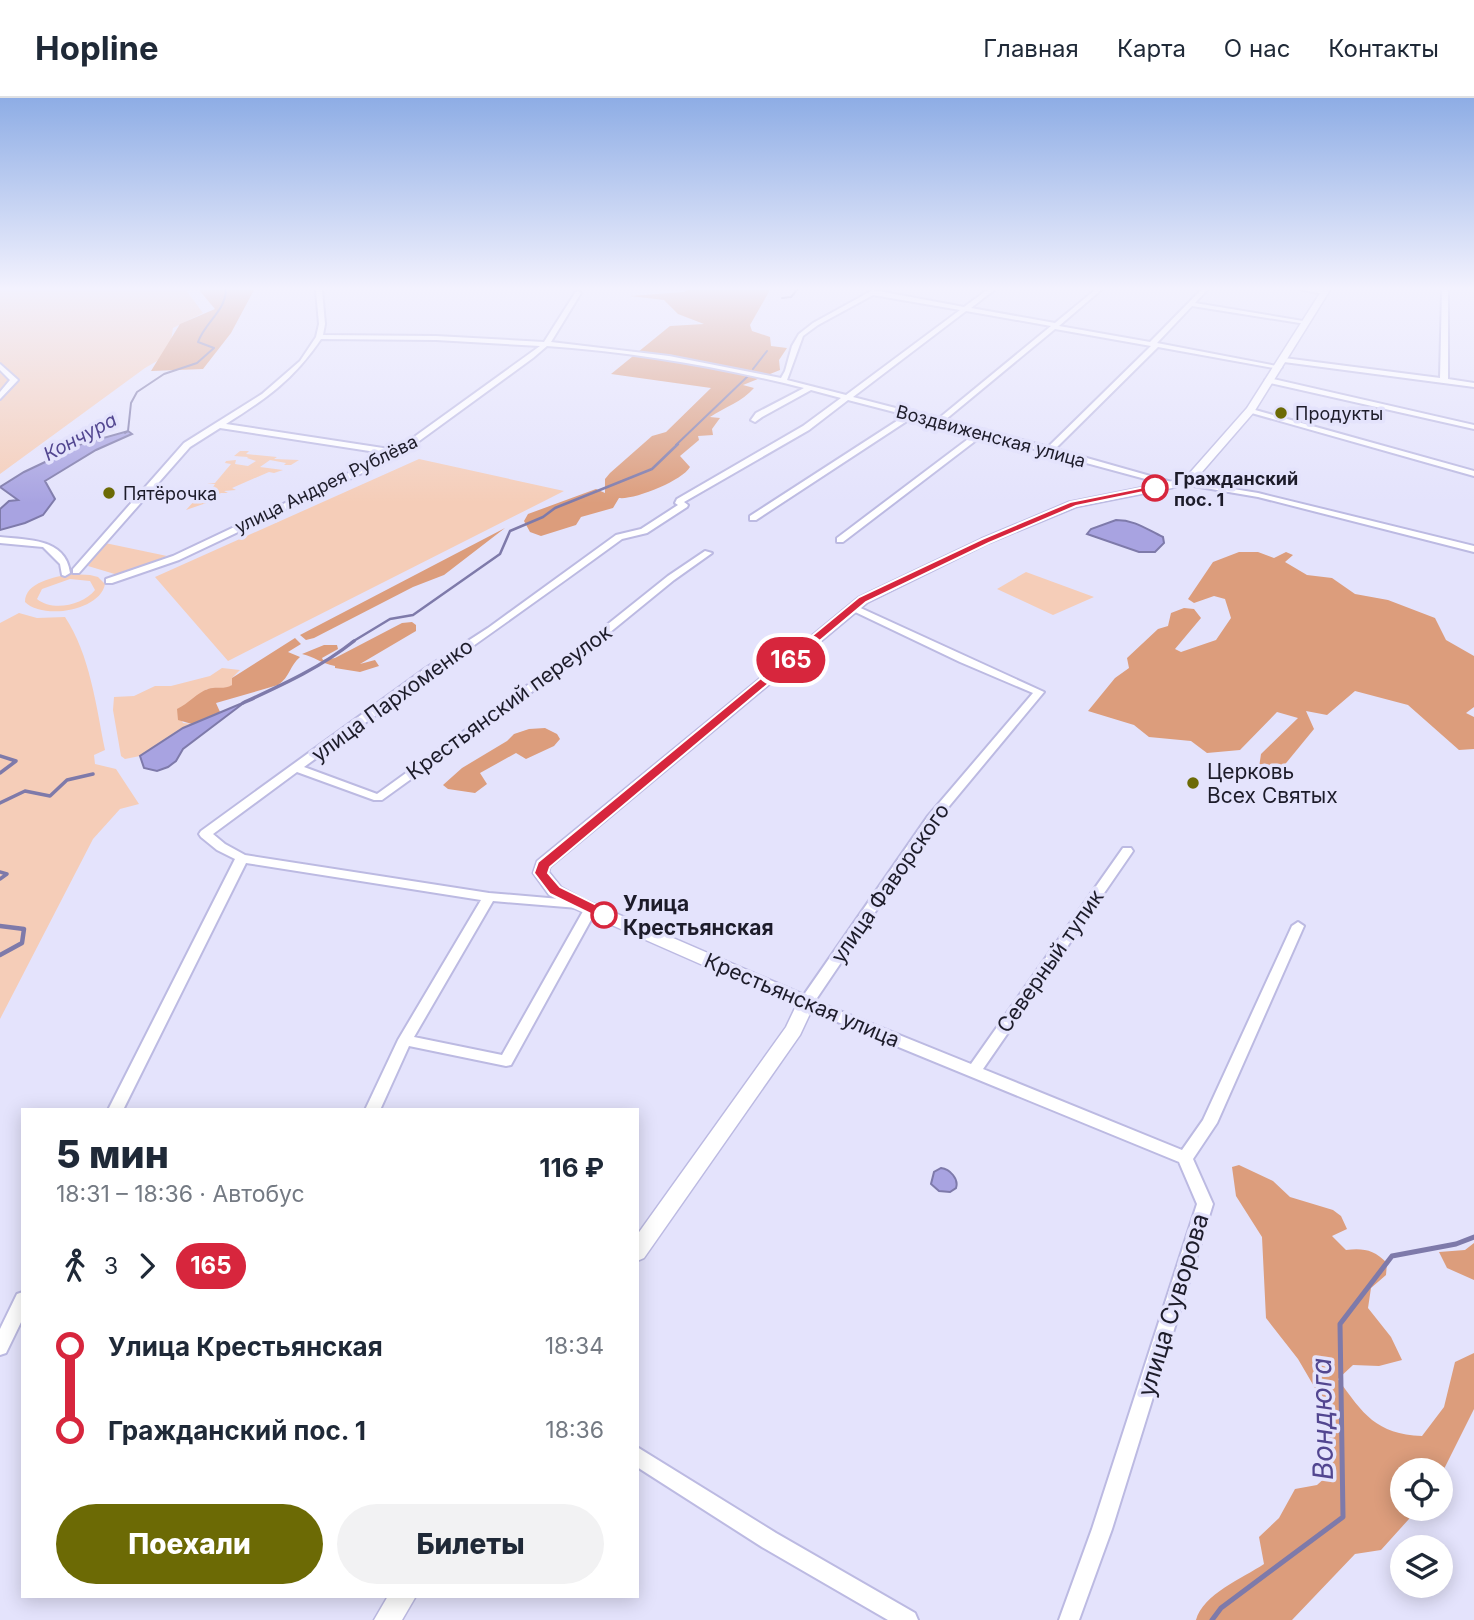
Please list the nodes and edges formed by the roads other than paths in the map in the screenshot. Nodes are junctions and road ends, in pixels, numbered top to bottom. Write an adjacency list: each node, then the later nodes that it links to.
1 (303, 361): 23 (street)
2 (524, 361): 27 (street, улица Андрея Рублёва)
3 (680, 361): 14 (street, Воздвиженская улица)
4 (791, 361): 14 (street)
5 (895, 361): 18 (street, улица Пархоменко)
6 (1013, 361): 22 (street)
7 (1137, 361): 26 (street)
8 (1268, 361): 10 (street)
9 (1444, 361): 13 (street)
10 (1281, 363): 12 (street); 13 (street)
11 (0, 366): 17 (street)
12 (1269, 380): 19 (street); 24 (street)
13 (1444, 380): 15 (street)
14 (783, 381): 16 (street, Воздвиженская улица)
15 (1474, 384)
16 (810, 388): 18 (street, Воздвиженская улица); 21 (street)
17 (0, 397)
18 (845, 398): 20 (street, Воздвиженская улица); 39 (street, улица Пархоменко)
19 (1251, 410): 28 (street); 29 (street)
20 (911, 415): 22 (street, Воздвиженская улица); 30 (street)
21 (755, 420)
22 (940, 421): 25 (street, Воздвиженская улица)
23 (218, 425): 27 (street); 35 (street)
24 (1474, 427)
25 (982, 432): 26 (street, Воздвиженская улица); 32 (street)
26 (1050, 450): 29 (street, Воздвиженская улица)
27 (397, 453): 37 (street, улица Андрея Рублёва)
28 (1474, 474)
29 (1182, 481): 33 (street, Воздвиженская улица); 38 (street)
30 (753, 517)
31 (0, 540): 36 (street)
32 (840, 540)
33 (1474, 549)
34 (708, 553): 39 (street, Крестьянский переулок)
35 (76, 572)
36 (65, 573)
37 (109, 581)
38 (854, 608): 43 (street); 45 (street, улица Фаворского)
39 (297, 768): 41 (street, улица Пархоменко)
40 (1128, 851): 47 (street, Северный тупик)
41 (242, 858): 42 (street, Крестьянская улица); 48 (street)
42 (489, 897): 43 (street, Крестьянская улица); 46 (street)
43 (585, 906): 45 (street, Крестьянская улица); 46 (street)
44 (1298, 926): 50 (street)
45 (806, 1003): 47 (street, Крестьянская улица); 51 (street, улица Фаворского)
46 (405, 1040): 49 (street)
47 (973, 1072): 50 (street, Крестьянская улица)
48 (116, 1108)
49 (373, 1108)
50 (1185, 1158): 58 (street, улица Суворова)
51 (639, 1249)
52 (21, 1303): 53 (street)
53 (0, 1347)
54 (639, 1457): 57 (street)
55 (402, 1598): 56 (street)
56 (387, 1620)
57 (908, 1620)
58 (1069, 1620)

